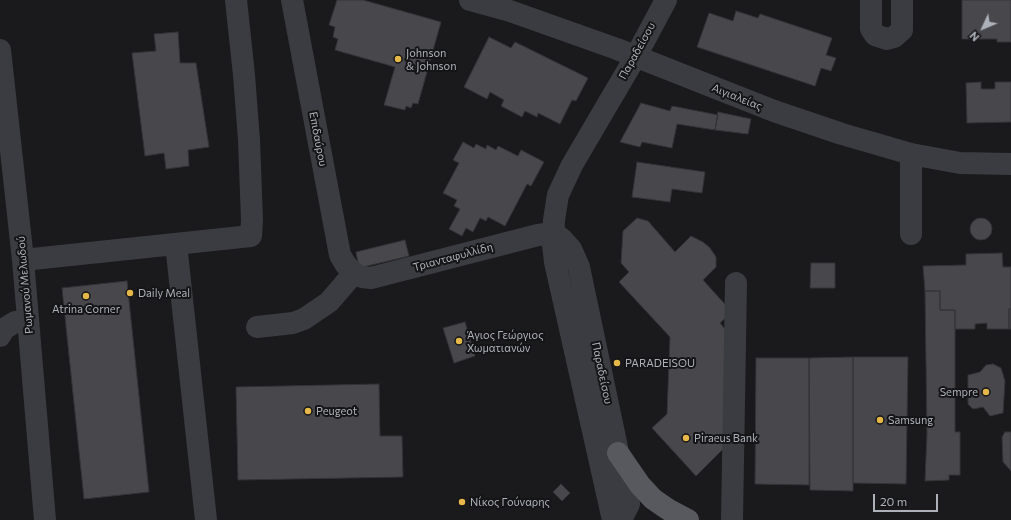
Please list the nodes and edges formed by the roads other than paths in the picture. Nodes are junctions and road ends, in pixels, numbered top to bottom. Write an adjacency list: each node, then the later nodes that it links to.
1 (236, 0): 13 (street)
2 (292, 0): 15 (street, Επιδαύρου)
3 (470, 0): 8 (street, Αιγιαλείας)
4 (666, 0): 8 (street, Παραδείσου)
5 (871, 0): 6 (street)
6 (902, 0)
7 (0, 50): 14 (street, Ρωμανού Μελωδού)
8 (636, 56): 9 (street, Αιγιαλείας); 11 (street, Παραδείσου)
9 (911, 154): 10 (street, Αιγιαλείας); 12 (street)
10 (1011, 164)
11 (553, 233): 15 (street, Τριανταφυλλίδη); 21 (street, Παραδείσου); 24 (street, Παραδείσου)
12 (911, 234)
13 (176, 244): 14 (street); 23 (street)
14 (23, 260): 18 (street, Ρωμανού Μελωδού)
15 (354, 273): 19 (street)
16 (736, 283): 27 (street)
17 (0, 313): 18 (street)
18 (28, 315): 20 (street); 22 (street, Ρωμανού Μελωδού)
19 (257, 327)
20 (0, 336)
21 (618, 453): 25 (street, Παραδείσου); 26 (main road)
22 (45, 520)
23 (206, 520)
24 (613, 520)
25 (621, 520)
26 (688, 520)
27 (732, 520)

